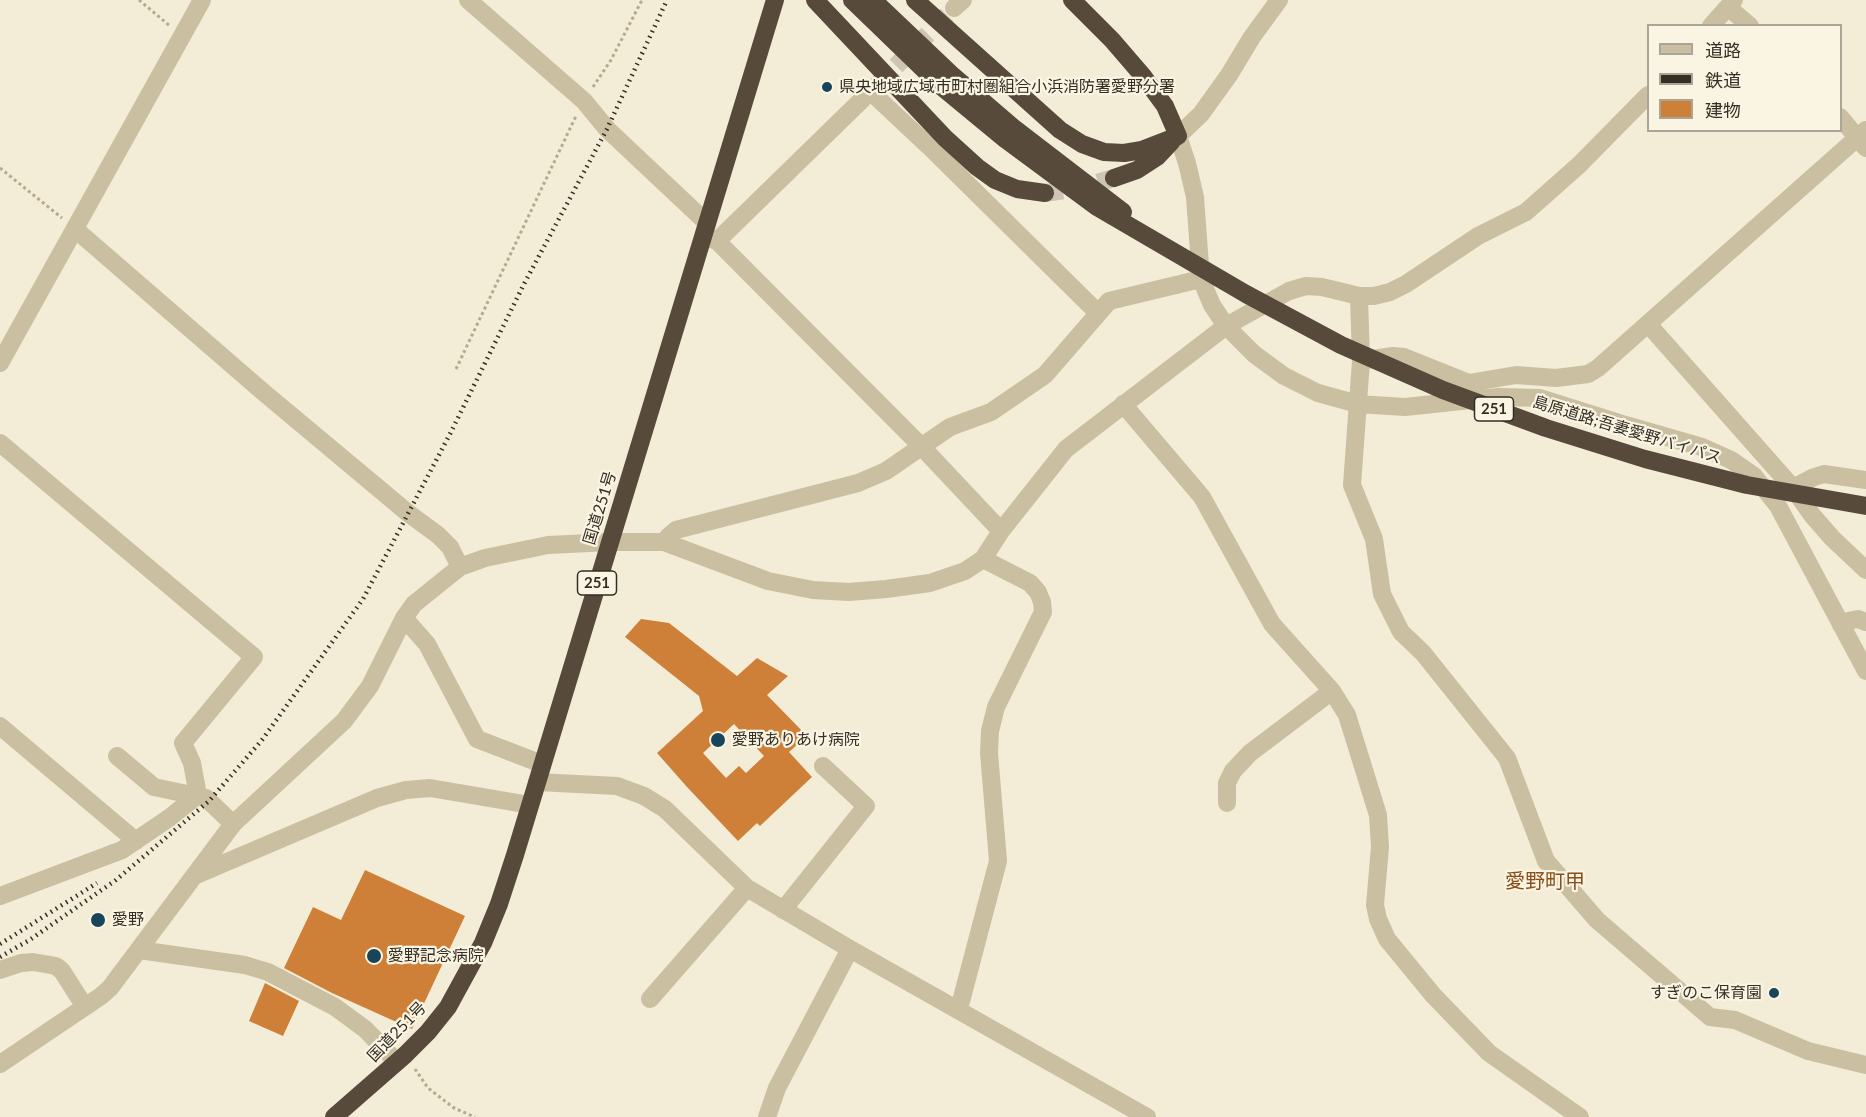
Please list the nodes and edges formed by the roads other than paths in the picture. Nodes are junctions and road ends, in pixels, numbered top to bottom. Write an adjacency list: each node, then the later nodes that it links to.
1 (202, 0): 20 (street)
2 (468, 0): 21 (street)
3 (775, 0): 21 (highway, 国道251号 / 251)
4 (815, 0): 19 (highway)
5 (852, 0): 17 (highway, 251)
6 (873, 0): 17 (highway, 251)
7 (915, 0): 15 (highway)
8 (1072, 0): 15 (highway)
9 (1279, 0): 15 (street)
10 (1731, 3): 11 (street); 12 (street)
11 (1713, 24)
12 (1748, 24)
13 (1647, 97): 23 (street)
14 (1842, 119): 16 (street)
15 (1178, 136): 18 (highway); 22 (street)
16 (1863, 139): 25 (street)
17 (1051, 165): 35 (highway, 島原道路;吾妻愛野バイパス / 251)
18 (1114, 178)
19 (1045, 193)
20 (75, 229): 28 (street); 40 (street)
21 (709, 233): 24 (street); 32 (street); 37 (highway, 国道251号 / 251)
22 (1201, 279): 24 (street); 26 (street)
23 (1359, 296): 26 (street); 27 (street)
24 (1098, 314): 32 (street)
25 (1648, 324): 27 (street); 34 (street)
26 (1226, 326): 29 (street); 30 (street)
27 (1361, 361): 30 (street)
28 (0, 363)
29 (1123, 404): 36 (street); 46 (street)
30 (1358, 404): 44 (street); 69 (street)
31 (0, 443): 52 (street)
32 (921, 446): 36 (street); 38 (street)
33 (1866, 480): 34 (street)
34 (1793, 488): 41 (street)
35 (1858, 505)
36 (1001, 531): 39 (street)
37 (610, 542): 38 (street); 40 (street); 49 (highway, 国道251号 / 251)
38 (664, 542): 39 (street)
39 (983, 559): 66 (street)
40 (460, 567): 42 (street)
41 (1866, 570)
42 (404, 618): 49 (street); 55 (street)
43 (1866, 622): 44 (street)
44 (1841, 624): 45 (street)
45 (1866, 671)
46 (1332, 691): 53 (street); 73 (street)
47 (0, 726): 56 (street)
48 (117, 756): 52 (street)
49 (542, 764): 51 (highway, 国道251号 / 251)
50 (823, 766): 60 (street)
51 (537, 782): 54 (highway, 国道251号 / 251); 58 (street)
52 (198, 795): 55 (street); 56 (street)
53 (1227, 803)
54 (530, 806): 57 (street); 67 (highway, 国道251号 / 251)
55 (233, 824): 57 (street)
56 (136, 841): 59 (street)
57 (192, 877): 62 (street)
58 (747, 888): 60 (street); 64 (street)
59 (0, 896)
60 (783, 910): 61 (street)
61 (850, 949): 66 (street); 71 (street)
62 (139, 950): 65 (street); 67 (street)
63 (0, 970): 65 (street)
64 (650, 999)
65 (85, 1007): 68 (street)
66 (959, 1009): 72 (street)
67 (401, 1059): 70 (highway, 国道251号 / 251)
68 (0, 1064)
69 (1866, 1065)
70 (334, 1117)
71 (767, 1117)
72 (1148, 1117)
73 (1580, 1117)

